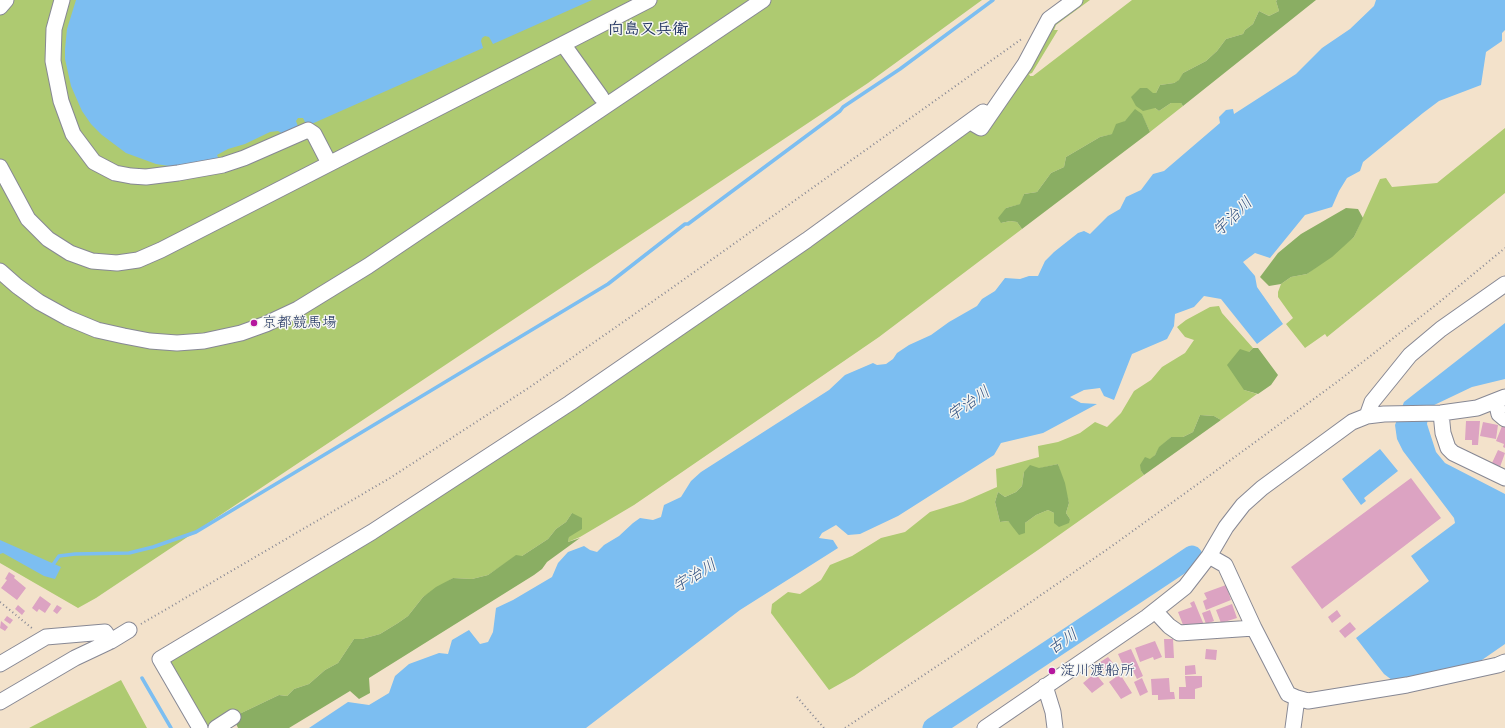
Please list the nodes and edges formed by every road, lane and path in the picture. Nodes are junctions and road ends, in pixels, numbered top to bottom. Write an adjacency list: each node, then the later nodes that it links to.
1 (6, 0): 6 (street)
2 (649, 0): 8 (street)
3 (763, 0): 13 (street)
4 (1075, 0): 34 (street)
5 (58, 4): 10 (street)
6 (0, 7)
7 (1027, 36): 24 (path)
8 (563, 44): 9 (street); 10 (street)
9 (601, 97)
10 (329, 163): 11 (street)
11 (0, 167)
12 (1505, 248): 37 (path)
13 (0, 271)
14 (1505, 284): 17 (street)
15 (1500, 399): 16 (street); 18 (street)
16 (1436, 414): 17 (street); 19 (street)
17 (1367, 416): 20 (street)
18 (1505, 419)
19 (1505, 478)
20 (1209, 556): 22 (street); 23 (street)
21 (0, 602): 25 (path)
22 (1155, 611): 23 (street); 29 (street)
23 (1254, 628): 31 (street)
24 (129, 630): 26 (street)
25 (42, 639): 26 (street); 28 (street)
26 (111, 641): 32 (street)
27 (1505, 662): 31 (street)
28 (0, 664)
29 (1045, 686): 38 (street); 39 (street)
30 (798, 697): 36 (path)
31 (1297, 698): 40 (street)
32 (0, 702)
33 (233, 718): 35 (street)
34 (200, 728)
35 (216, 728)
36 (824, 728)
37 (845, 728)
38 (985, 728)
39 (1055, 728)
40 (1293, 728)

